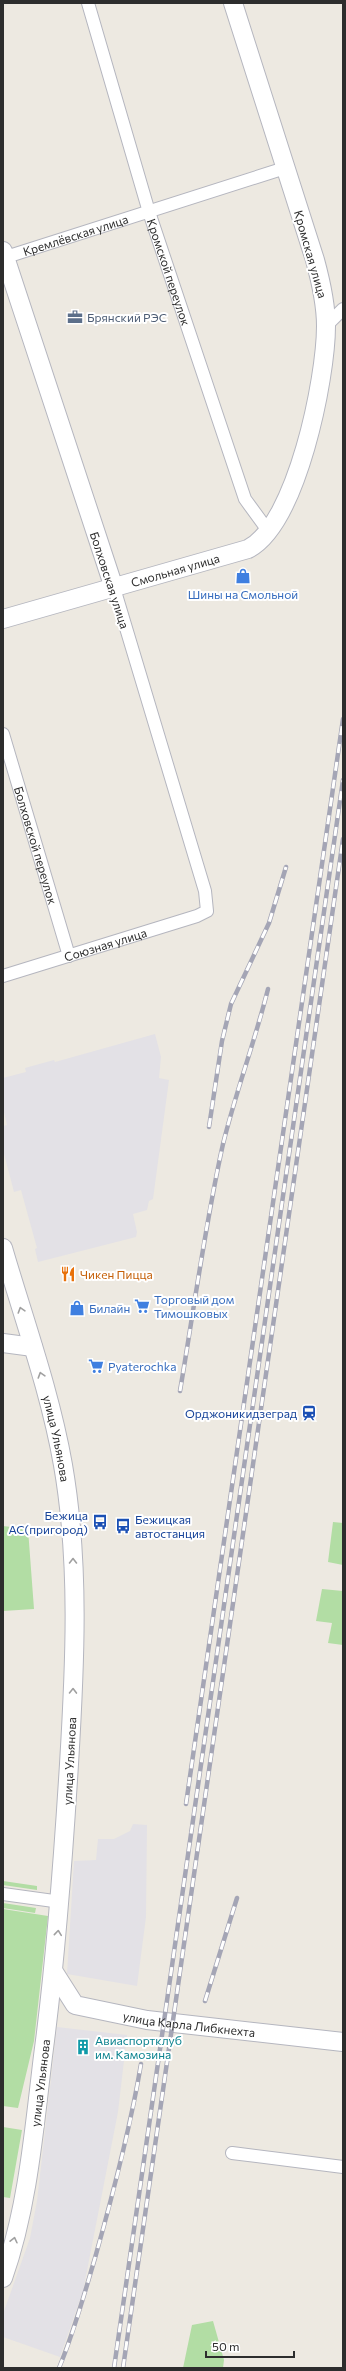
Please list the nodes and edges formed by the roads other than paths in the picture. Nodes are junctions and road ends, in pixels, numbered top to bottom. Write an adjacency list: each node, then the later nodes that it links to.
1 (88, 3): 4 (street, Кромской переулок)
2 (233, 3): 3 (main road, Кромская улица)
3 (285, 168): 4 (street, Кремлёвская улица); 7 (main road, Кромская улица)
4 (148, 212): 5 (street, Кремлёвская улица); 8 (street, Кромской переулок)
5 (4, 256): 10 (main road, Болховская улица)
6 (343, 309): 7 (street)
7 (326, 326): 8 (main road, Кромская улица)
8 (269, 532): 9 (main road, Кромская улица)
9 (254, 546): 10 (main road, Смольная улица)
10 (114, 588): 11 (main road, Смольная улица); 13 (street, Болховская улица)
11 (3, 619)
12 (3, 734): 14 (street, Болховской переулок)
13 (207, 911): 14 (street, Союзная улица)
14 (69, 956): 15 (street, Союзная улица)
15 (3, 976)
16 (5, 1256): 17 (main road); 19 (main road, улица Ульянова, one-way to 16)
17 (3, 1293)
18 (3, 1343): 19 (main road)
19 (33, 1347): 21 (main road, улица Ульянова, one-way to 19)
20 (3, 1894): 21 (street)
21 (61, 1902): 22 (main road, улица Ульянова, one-way to 21)
22 (54, 1972): 23 (main road); 24 (main road, улица Ульянова)
23 (74, 2004): 24 (main road); 25 (main road, улица Карла Либкнехта)
24 (48, 2023): 28 (main road, улица Ульянова, one-way to 24)
25 (343, 2042)
26 (232, 2153): 27 (street)
27 (343, 2167)
28 (3, 2278)

